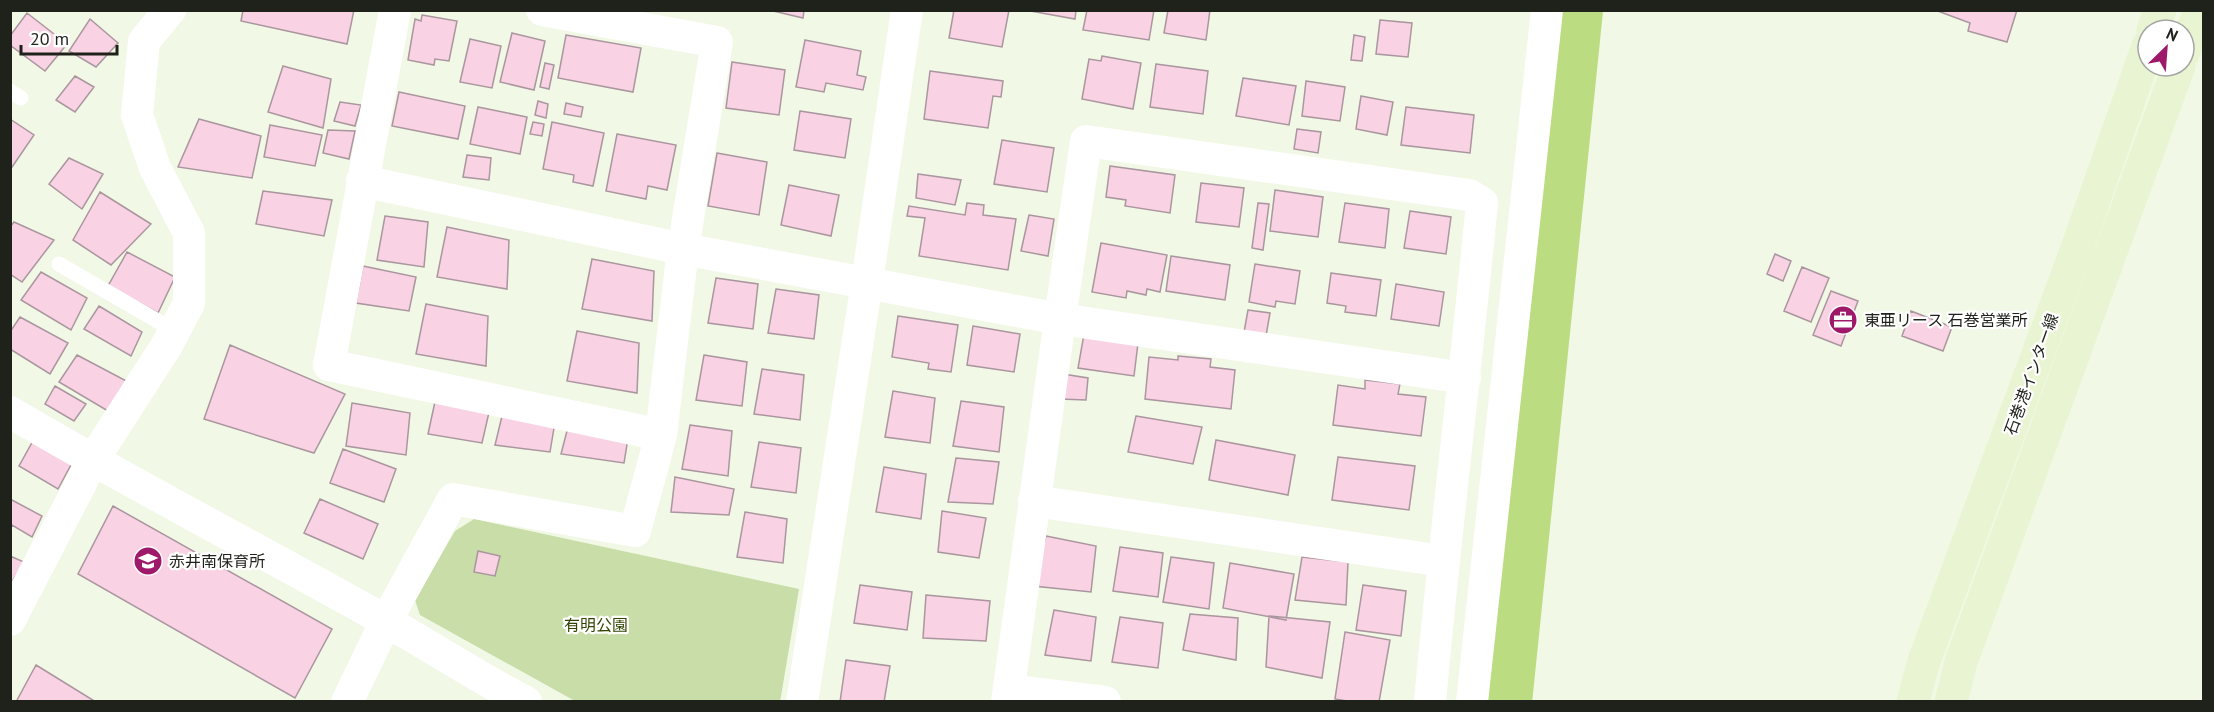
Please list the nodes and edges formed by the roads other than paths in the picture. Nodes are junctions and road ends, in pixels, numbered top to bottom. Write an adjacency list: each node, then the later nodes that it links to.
1 (170, 10): 13 (street)
2 (395, 10): 8 (street)
3 (542, 10): 9 (street)
4 (907, 10): 11 (street)
5 (1547, 10): 28 (street)
6 (2137, 78): 29 (main road, 石巻港インター線)
7 (2175, 78): 30 (main road, 石巻港インター線)
8 (362, 181): 9 (street); 16 (street)
9 (683, 249): 11 (street); 16 (street)
10 (59, 264): 13 (lane)
11 (867, 282): 12 (street); 25 (street)
12 (1060, 319): 14 (street); 14 (street); 18 (street)
13 (175, 331): 17 (street)
14 (1465, 378): 19 (street)
15 (10, 412): 17 (street)
16 (661, 435): 21 (street)
17 (93, 460): 20 (street); 21 (street)
18 (1034, 501): 19 (street); 22 (street)
19 (1443, 561): 27 (street)
20 (10, 620)
21 (386, 621): 23 (street); 24 (street)
22 (1008, 696): 26 (street)
23 (347, 702)
24 (526, 702)
25 (802, 702)
26 (1106, 702)
27 (1430, 702)
28 (1472, 702)
29 (1913, 702)
30 (1951, 702)

